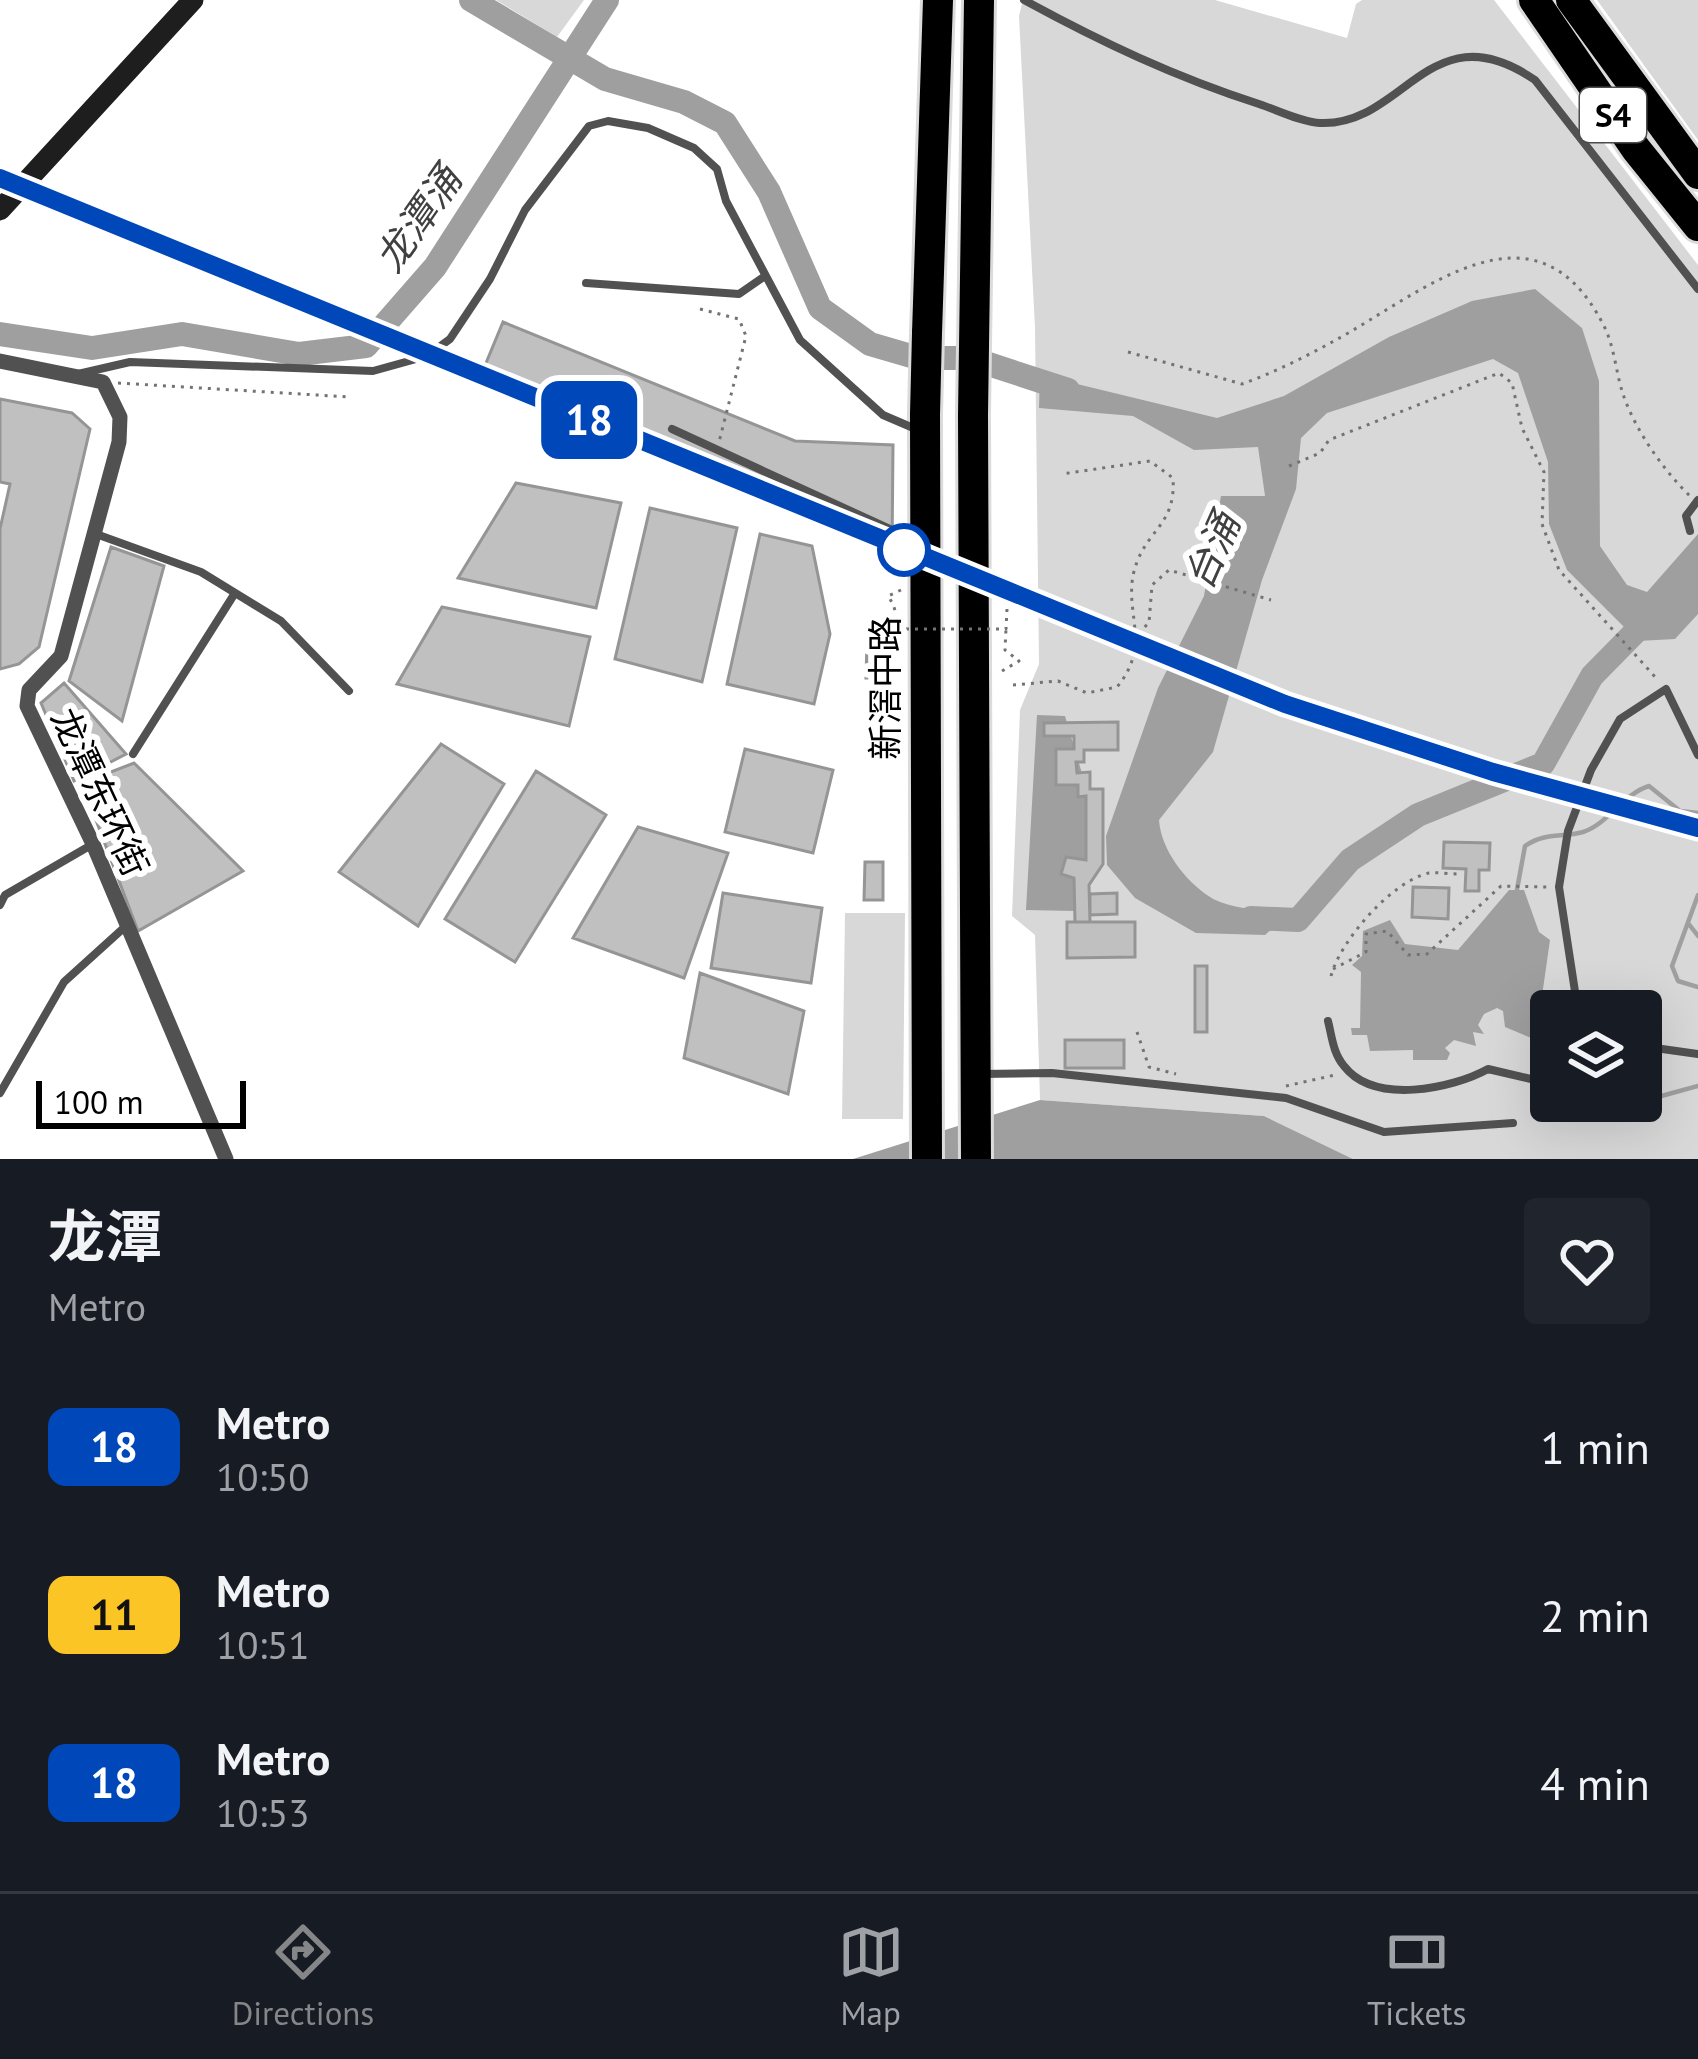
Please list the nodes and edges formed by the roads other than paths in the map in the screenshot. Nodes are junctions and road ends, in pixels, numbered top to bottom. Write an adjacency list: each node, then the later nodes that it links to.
1 (193, 0): 8 (main road)
2 (938, 0): 15 (highway, 新滘中路, bridge)
3 (979, 0): 33 (highway)
4 (1024, 0): 12 (lane)
5 (1534, 0): 9 (highway, S4)
6 (1571, 0): 7 (highway, S4)
7 (1698, 174)
8 (0, 210)
9 (1698, 226)
10 (766, 276): 11 (lane); 14 (lane); 15 (lane)
11 (586, 284)
12 (1698, 290)
13 (0, 361): 14 (street)
14 (78, 374): 19 (street, 龙潭东环街)
15 (925, 424): 20 (highway, 新滘中路)
16 (672, 429): 20 (lane)
17 (1697, 501): 18 (lane)
18 (1690, 531)
19 (95, 533): 21 (lane); 25 (street, 龙潭东环街)
20 (923, 544): 37 (highway, 新滘中路)
21 (235, 593): 22 (lane); 23 (lane)
22 (349, 691)
23 (133, 754)
24 (1698, 755): 28 (lane)
25 (93, 844): 26 (lane); 27 (street, 龙潭东环街)
26 (0, 904)
27 (127, 925): 34 (lane); 36 (street, 龙潭东环街)
28 (1575, 990)
29 (1328, 1021): 32 (lane)
30 (1662, 1049): 31 (lane)
31 (1698, 1054)
32 (1530, 1079)
33 (979, 1089): 35 (lane); 38 (highway)
34 (0, 1093)
35 (1513, 1123)
36 (226, 1159)
37 (927, 1159)
38 (976, 1159)

